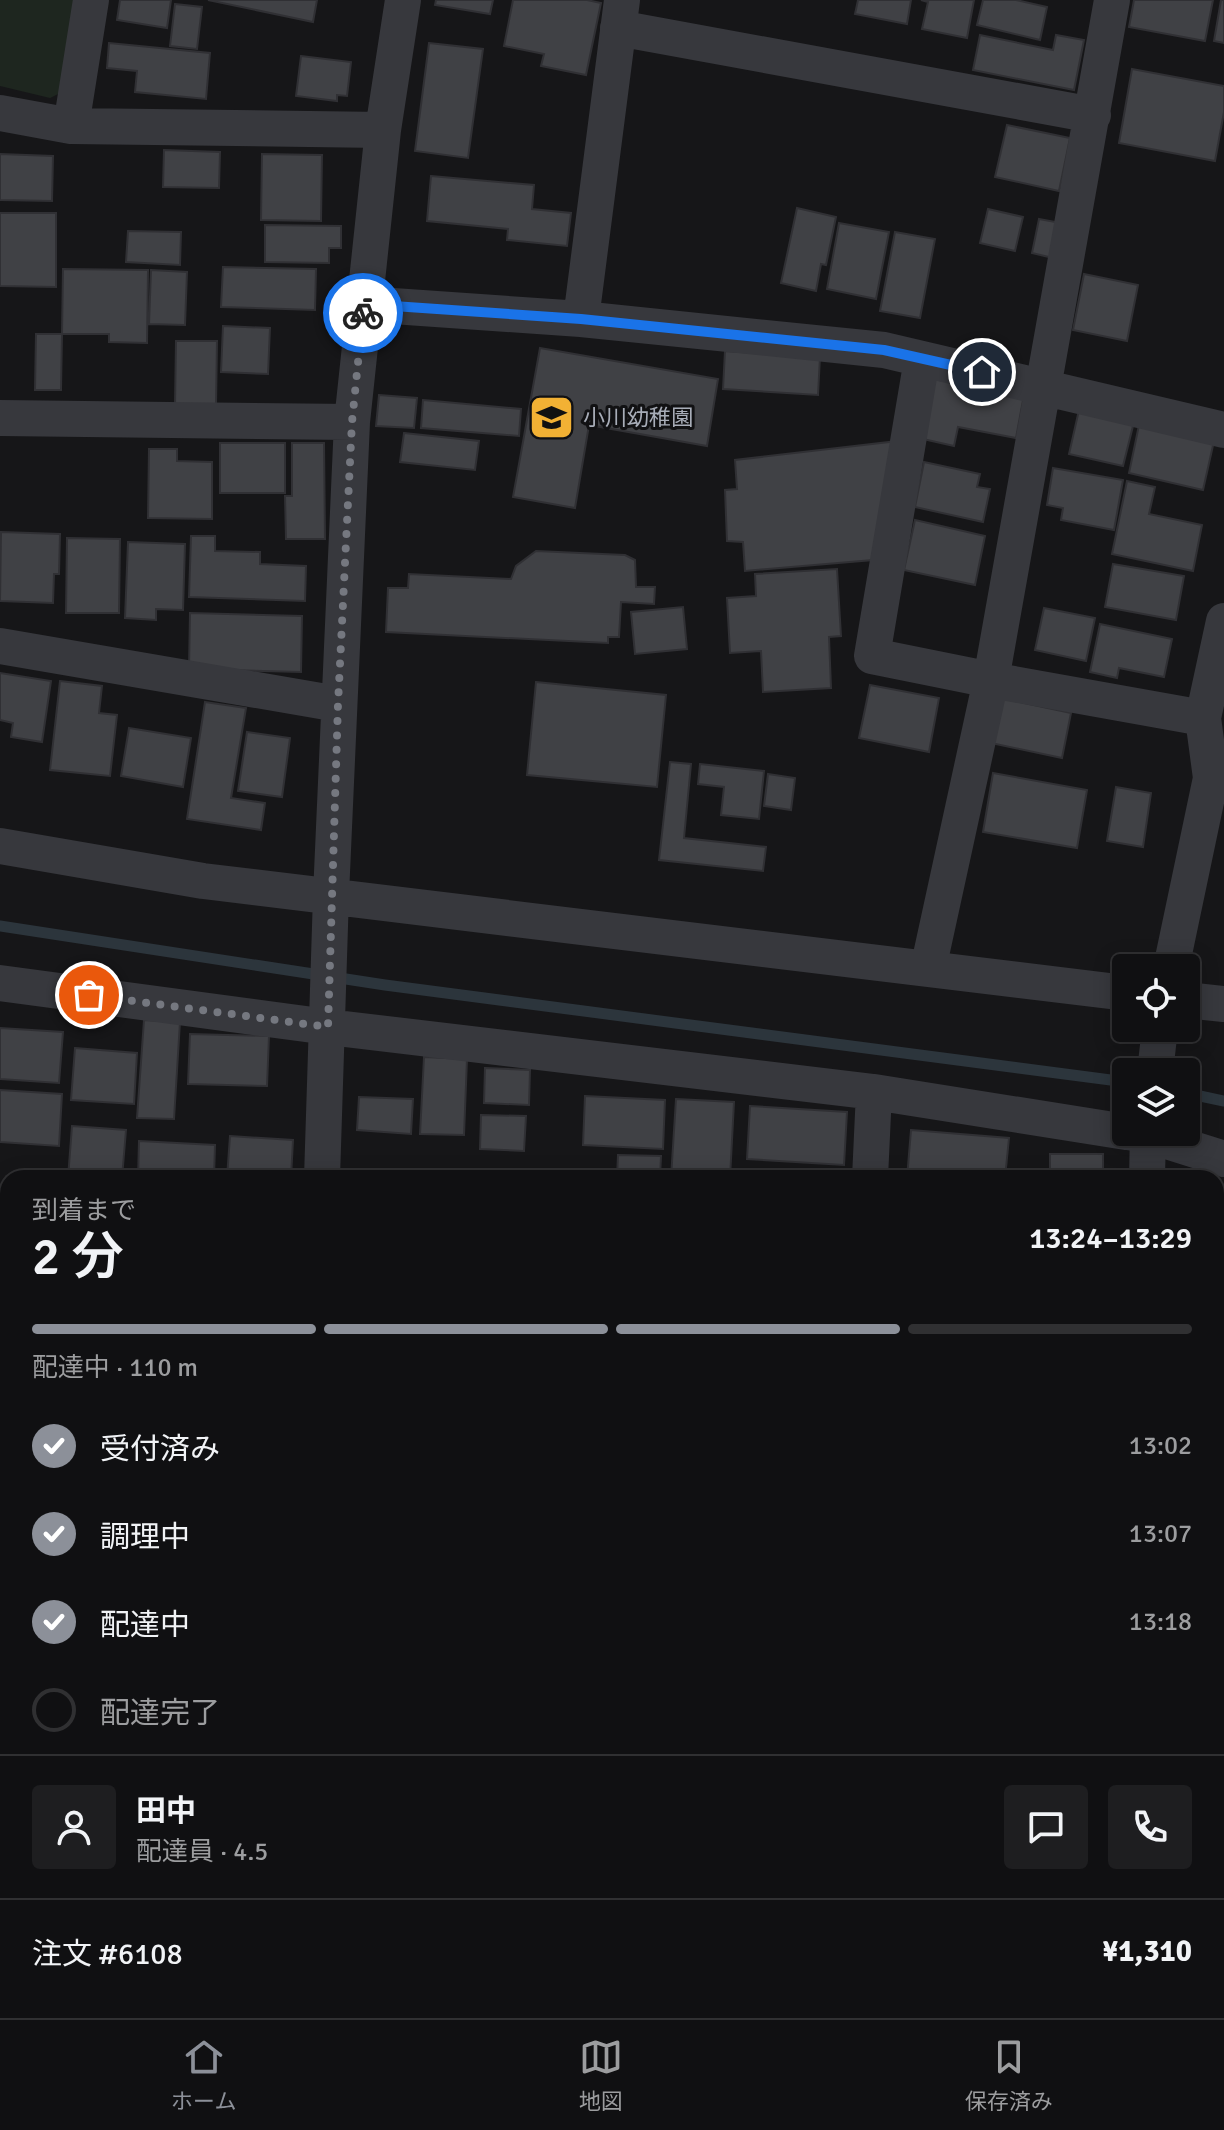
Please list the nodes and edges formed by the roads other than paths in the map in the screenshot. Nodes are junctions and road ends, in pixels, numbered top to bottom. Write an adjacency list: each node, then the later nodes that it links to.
1 (91, 0): 7 (street)
2 (403, 0): 8 (street)
3 (1112, 0): 6 (street)
4 (620, 14): 6 (street); 10 (street)
5 (0, 113): 7 (street)
6 (1093, 115): 12 (street)
7 (71, 126): 8 (street)
8 (383, 130): 9 (street)
9 (364, 304): 10 (street); 14 (street)
10 (581, 319): 11 (street)
11 (922, 359): 12 (street); 18 (street)
12 (1042, 386): 15 (street); 18 (street)
13 (0, 418): 14 (street)
14 (352, 422): 19 (street)
15 (1224, 430)
16 (1224, 621): 20 (street)
17 (0, 646): 19 (street)
18 (991, 680): 20 (street); 25 (street)
19 (338, 704): 23 (street)
20 (1203, 718): 21 (street)
21 (1217, 777): 24 (street)
22 (0, 846): 23 (street)
23 (331, 895): 25 (street); 30 (street)
24 (1174, 954)
25 (928, 969): 27 (street)
26 (0, 983): 30 (street)
27 (1112, 991)
28 (1200, 1001): 29 (street)
29 (1224, 1004)
30 (328, 1022): 31 (street); 36 (street)
31 (874, 1092): 32 (street); 37 (street)
32 (1112, 1129)
33 (1140, 1146): 38 (street)
34 (1180, 1146): 35 (street)
35 (1224, 1159)
36 (322, 1170)
37 (870, 1170)
38 (1145, 1170)

